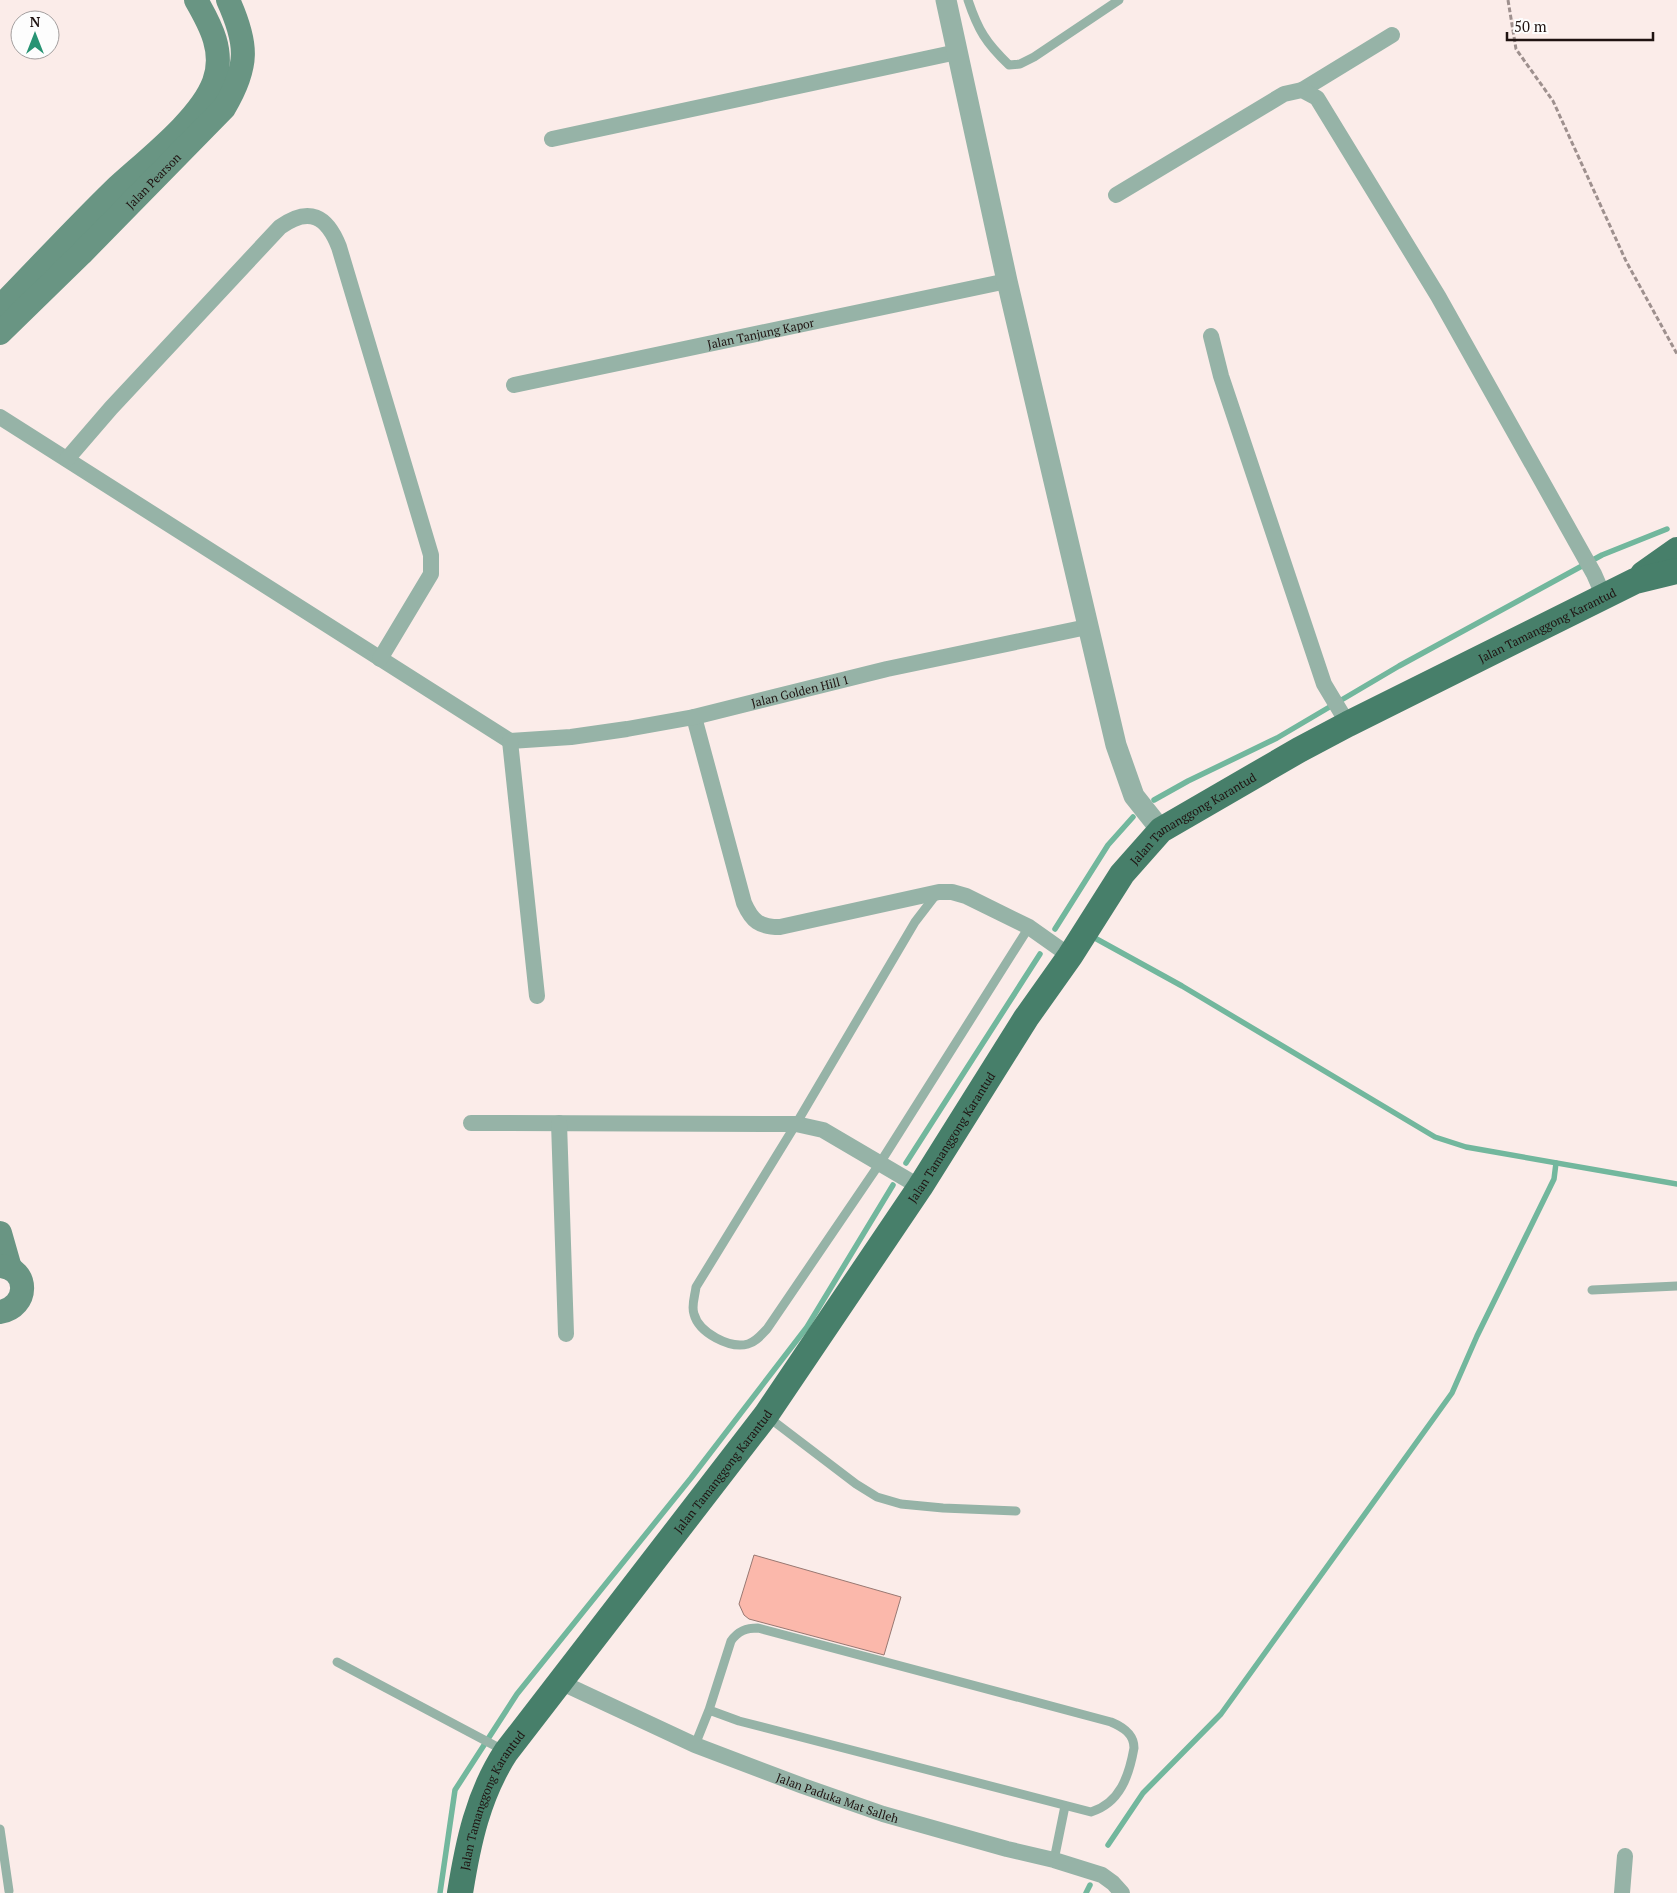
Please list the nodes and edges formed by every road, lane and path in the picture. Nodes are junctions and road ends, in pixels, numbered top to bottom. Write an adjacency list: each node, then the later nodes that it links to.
1 (196, 0): 13 (main road, Jalan Pearson)
2 (228, 0): 14 (main road, Jalan Pearson)
3 (946, 0): 8 (street)
4 (968, 0): 5 (lane)
5 (1119, 0)
6 (1508, 0): 16 (path)
7 (1392, 35): 9 (street)
8 (957, 52): 10 (street); 12 (street)
9 (1302, 90): 11 (street); 22 (street)
10 (552, 139)
11 (1116, 195)
12 (1008, 281): 17 (street, Jalan Tanjung Kapor); 24 (street)
13 (0, 307)
14 (0, 333)
15 (1211, 336): 27 (street)
16 (1677, 354)
17 (514, 385)
18 (0, 417): 19 (street)
19 (67, 459): 25 (street); 25 (street)
20 (1677, 550): 23 (main road, Jalan Tamanggong Karantud)
21 (1677, 571): 23 (main road, Jalan Tamanggong Karantud)
22 (1595, 577): 23 (main road, Jalan Tamanggong Karantud); 27 (main road, Jalan Tamanggong Karantud)
23 (1635, 581)
24 (1087, 627): 26 (street, Jalan Golden Hill 1); 29 (street)
25 (380, 659): 28 (street)
26 (694, 717): 28 (street, Jalan Golden Hill 1); 30 (street)
27 (1344, 717): 29 (main road, Jalan Tamanggong Karantud)
28 (510, 742): 33 (street)
29 (1161, 830): 32 (main road, Jalan Tamanggong Karantud)
30 (938, 892): 31 (street); 36 (lane)
31 (1029, 927): 32 (street); 37 (lane)
32 (1070, 956): 38 (main road, Jalan Tamanggong Karantud)
33 (537, 996)
34 (472, 1123): 35 (street)
35 (559, 1123): 36 (street); 44 (street)
36 (796, 1124): 37 (street); 37 (lane)
37 (880, 1163): 38 (street)
38 (920, 1187): 45 (main road, Jalan Tamanggong Karantud)
39 (0, 1232): 40 (main road)
40 (5, 1267): 43 (main road)
41 (1677, 1286): 42 (lane)
42 (1592, 1290)
43 (0, 1313)
44 (566, 1334)
45 (766, 1415): 46 (lane); 48 (main road, Jalan Tamanggong Karantud)
46 (1016, 1511)
47 (338, 1662): 51 (lane)
48 (560, 1682): 50 (street, Jalan Paduka Mat Salleh); 51 (main road, Jalan Tamanggong Karantud)
49 (709, 1710): 50 (lane); 52 (lane); 52 (lane)
50 (695, 1744): 55 (street, Jalan Paduka Mat Salleh)
51 (506, 1752): 57 (main road, Jalan Tamanggong Karantud)
52 (1066, 1806): 55 (lane)
53 (0, 1829): 56 (lane)
54 (1625, 1856): 59 (street)
55 (1054, 1860): 58 (street, Jalan Paduka Mat Salleh)
56 (9, 1892)
57 (460, 1893)
58 (1122, 1893)
59 (1622, 1893)

